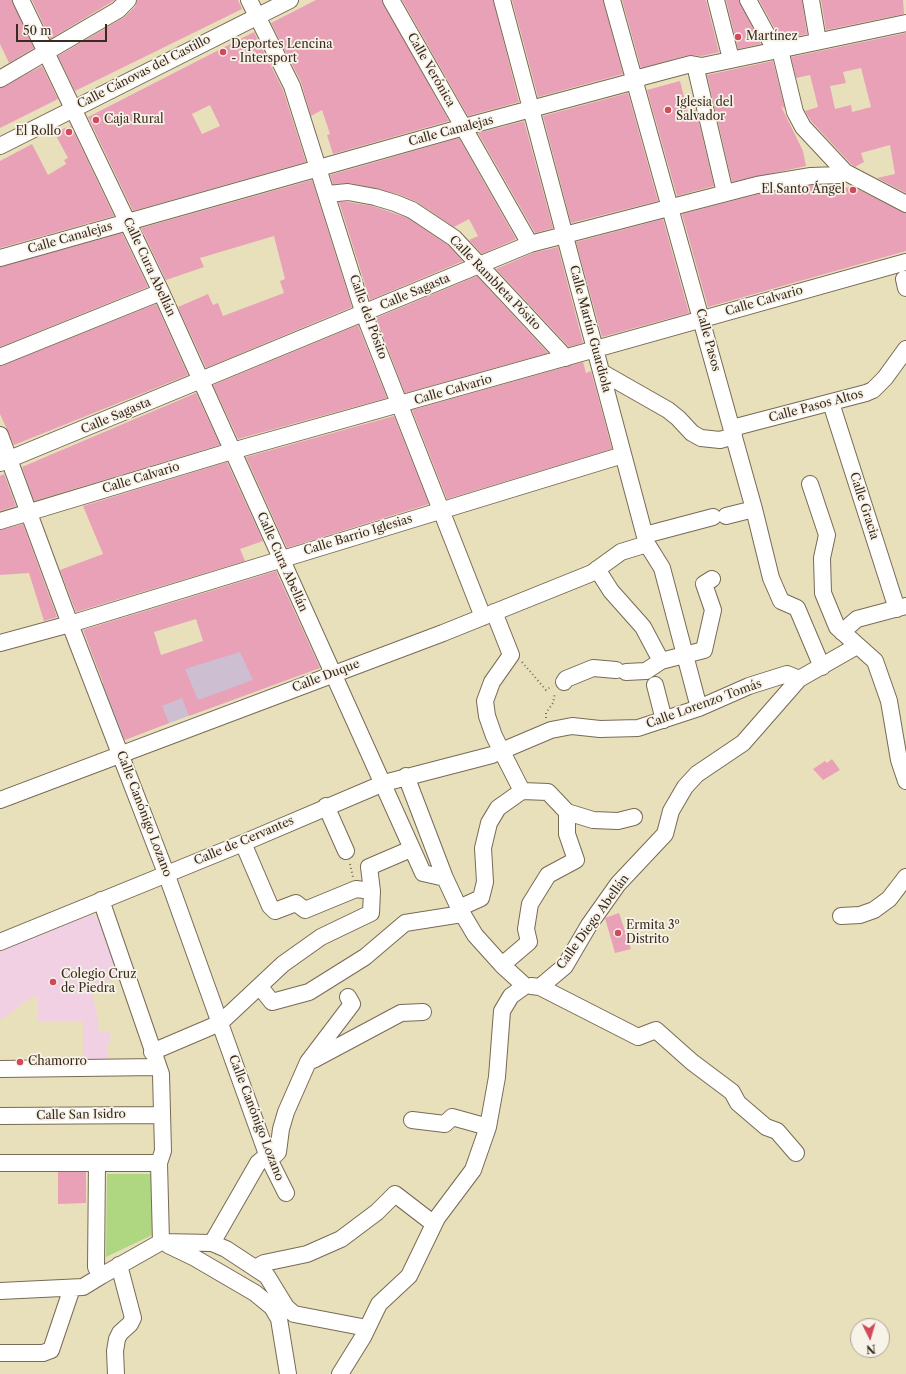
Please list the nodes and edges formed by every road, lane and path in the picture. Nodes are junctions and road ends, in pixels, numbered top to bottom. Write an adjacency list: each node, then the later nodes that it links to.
1 (21, 0): 15 (street, Calle Cura Abellán)
2 (128, 0): 15 (street)
3 (249, 0): 11 (street, Calle del Pósito)
4 (290, 0): 11 (street, Calle Cánovas del Castillo)
5 (391, 0): 22 (street, Calle Verónica)
6 (502, 0): 21 (street, Calle Martín Guardiola)
7 (612, 0): 19 (street, Calle Pasos)
8 (716, 0): 16 (street)
9 (748, 0): 14 (street)
10 (811, 0): 13 (street)
11 (257, 16): 20 (street, Calle Cánovas del Castillo); 24 (street, Calle del Pósito)
12 (906, 23): 13 (street, Calle Canalejas)
13 (818, 41): 14 (street, Calle Canalejas)
14 (777, 49): 16 (street, Calle Canalejas); 25 (street)
15 (46, 51): 18 (street); 20 (street, Calle Cura Abellán)
16 (731, 59): 17 (street, Calle Canalejas)
17 (695, 65): 19 (street, Calle Canalejas); 26 (street)
18 (0, 79)
19 (635, 81): 21 (street, Calle Canalejas); 29 (street, Calle Pasos)
20 (73, 109): 23 (street, Calle Cánovas del Castillo); 30 (street, Calle Cura Abellán)
21 (531, 110): 22 (street, Calle Canalejas); 31 (street, Calle Martín Guardiola)
22 (464, 127): 24 (street, Calle Canalejas); 32 (street, Calle Verónica)
23 (0, 146)
24 (319, 168): 27 (street, Calle del Pósito); 30 (street, Calle Canalejas)
25 (845, 172): 26 (street, Calle Sagasta); 28 (street)
26 (725, 193): 29 (street, Calle Sagasta)
27 (327, 194): 35 (street, Calle Rambleta Pósito); 37 (street, Calle del Pósito)
28 (906, 204)
29 (671, 207): 31 (street, Calle Sagasta); 38 (street, Calle Pasos)
30 (127, 222): 33 (street, Calle Canalejas); 36 (street, Calle Cura Abellán)
31 (565, 235): 32 (street, Calle Sagasta); 39 (street, Calle Martín Guardiola)
32 (530, 244): 35 (street, Calle Sagasta)
33 (0, 258)
34 (906, 262): 38 (street, Calle Calvario)
35 (480, 265): 37 (street, Calle Sagasta); 42 (street, Calle Rambleta Pósito)
36 (161, 292): 41 (street); 44 (street, Calle Cura Abellán)
37 (364, 314): 44 (street, Calle Sagasta); 46 (street, Calle del Pósito)
38 (702, 318): 39 (street, Calle Calvario); 47 (street, Calle Pasos)
39 (596, 349): 42 (street, Calle Calvario); 43 (street, Calle Martín Guardiola)
40 (906, 349): 45 (street, Calle Pasos Altos)
41 (0, 357)
42 (566, 358): 46 (street, Calle Calvario)
43 (603, 372): 47 (street, Calle Pasos Altos); 50 (street, Calle Martín Guardiola)
44 (201, 380): 49 (street, Calle Cura Abellán); 51 (street, Calle Sagasta)
45 (831, 403): 47 (street, Calle Pasos Altos); 61 (street, Calle Gracia)
46 (400, 404): 49 (street, Calle Calvario); 54 (street, Calle del Pósito)
47 (733, 432): 53 (street, Calle Pasos)
48 (0, 436): 51 (street, Calle Canónigo Lozano)
49 (232, 451): 55 (street, Calle Calvario); 58 (street, Calle Cura Abellán)
50 (623, 455): 54 (street, Calle Barrio Iglesias); 57 (street, Calle Martín Guardiola)
51 (5, 462): 55 (street, Calle Canónigo Lozano)
52 (810, 484): 64 (street)
53 (754, 509): 57 (street, Calle Duque); 69 (street, Calle Pasos)
54 (441, 510): 58 (street, Calle Barrio Iglesias); 62 (street, Calle del Pósito)
55 (29, 512): 56 (street, Calle Calvario); 63 (street, Calle Canónigo Lozano)
56 (0, 521)
57 (646, 539): 59 (street, Calle Duque); 67 (street, Calle Martín Guardiola)
58 (281, 559): 63 (street, Calle Barrio Iglesias); 70 (street, Calle Cura Abellán)
59 (597, 569): 62 (street, Calle Duque); 71 (street)
60 (712, 579): 67 (street)
61 (902, 608): 64 (street)
62 (489, 614): 68 (street, Calle del Pósito); 70 (street, Calle Duque)
63 (70, 624): 65 (street, Calle Barrio Iglesias); 78 (street, Calle Canónigo Lozano)
64 (842, 632): 66 (street)
65 (0, 643)
66 (857, 646): 69 (street, Calle Diego Abellán); 80 (street)
67 (685, 654): 71 (street); 74 (street, Calle Martín Guardiola)
68 (511, 655): 73 (path); 77 (street)
69 (822, 667): 72 (street, Calle Diego Abellán)
70 (332, 673): 78 (street, Calle Duque); 81 (street, Calle Cura Abellán)
71 (655, 673): 73 (street); 75 (street)
72 (800, 679): 74 (street, Calle Lorenzo Tomás); 100 (street, Calle Diego Abellán)
73 (558, 684): 76 (path)
74 (700, 708): 75 (street, Calle Lorenzo Tomás)
75 (664, 720): 76 (street, Calle Lorenzo Tomás)
76 (551, 730): 77 (street, Calle Lorenzo Tomás)
77 (497, 752): 79 (street, Calle de Cervantes); 82 (street)
78 (121, 753): 83 (street, Calle Duque); 90 (street, Calle Canónigo Lozano)
79 (406, 776): 81 (street, Calle de Cervantes); 92 (street)
80 (906, 781)
81 (384, 782): 84 (street, Calle de Cervantes); 88 (street, Calle Cura Abellán)
82 (522, 791): 85 (street); 96 (street)
83 (0, 800)
84 (326, 806): 87 (street, Calle de Cervantes); 89 (street)
85 (567, 812): 86 (street); 99 (street)
86 (634, 817)
87 (243, 842): 90 (street, Calle de Cervantes); 93 (street)
88 (411, 849): 92 (street, Calle Cura Abellán); 94 (street)
89 (346, 851): 93 (path)
90 (166, 873): 95 (street, Calle de Cervantes); 104 (street, Calle Canónigo Lozano)
91 (906, 877): 97 (street)
92 (445, 878): 96 (street)
93 (356, 889): 94 (street)
94 (372, 891): 101 (street)
95 (101, 900): 98 (street, Calle de Cervantes); 105 (street)
96 (461, 911): 99 (street); 101 (street)
97 (841, 916)
98 (0, 942)
99 (502, 965): 100 (street)
100 (533, 986): 112 (street, Calle Diego Abellán); 113 (street)
101 (260, 987): 104 (street)
102 (348, 997): 106 (street)
103 (422, 1012): 106 (street)
104 (220, 1023): 105 (street); 114 (street, Calle Canónigo Lozano)
105 (152, 1052): 107 (street)
106 (308, 1062): 114 (street)
107 (158, 1067): 108 (street); 109 (street)
108 (0, 1069)
109 (162, 1114): 110 (street, Calle San Isidro); 117 (street)
110 (0, 1116)
111 (412, 1120): 112 (street)
112 (488, 1127): 119 (street, Calle Diego Abellán)
113 (796, 1153)
114 (268, 1157): 118 (street, Calle Canónigo Lozano); 121 (street)
115 (0, 1163): 116 (street)
116 (97, 1163): 117 (street); 124 (street)
117 (159, 1163): 120 (street)
118 (286, 1193)
119 (434, 1224): 123 (street); 127 (street, Calle Diego Abellán)
120 (162, 1242): 121 (street); 122 (street); 130 (street)
121 (212, 1243): 123 (street)
122 (119, 1265): 124 (street); 129 (street)
123 (257, 1267): 127 (street)
124 (101, 1276): 125 (street)
125 (72, 1288): 126 (street); 128 (street)
126 (0, 1291)
127 (367, 1328): 131 (street, Calle Diego Abellán)
128 (0, 1353)
129 (116, 1374)
130 (288, 1374)
131 (340, 1374)

